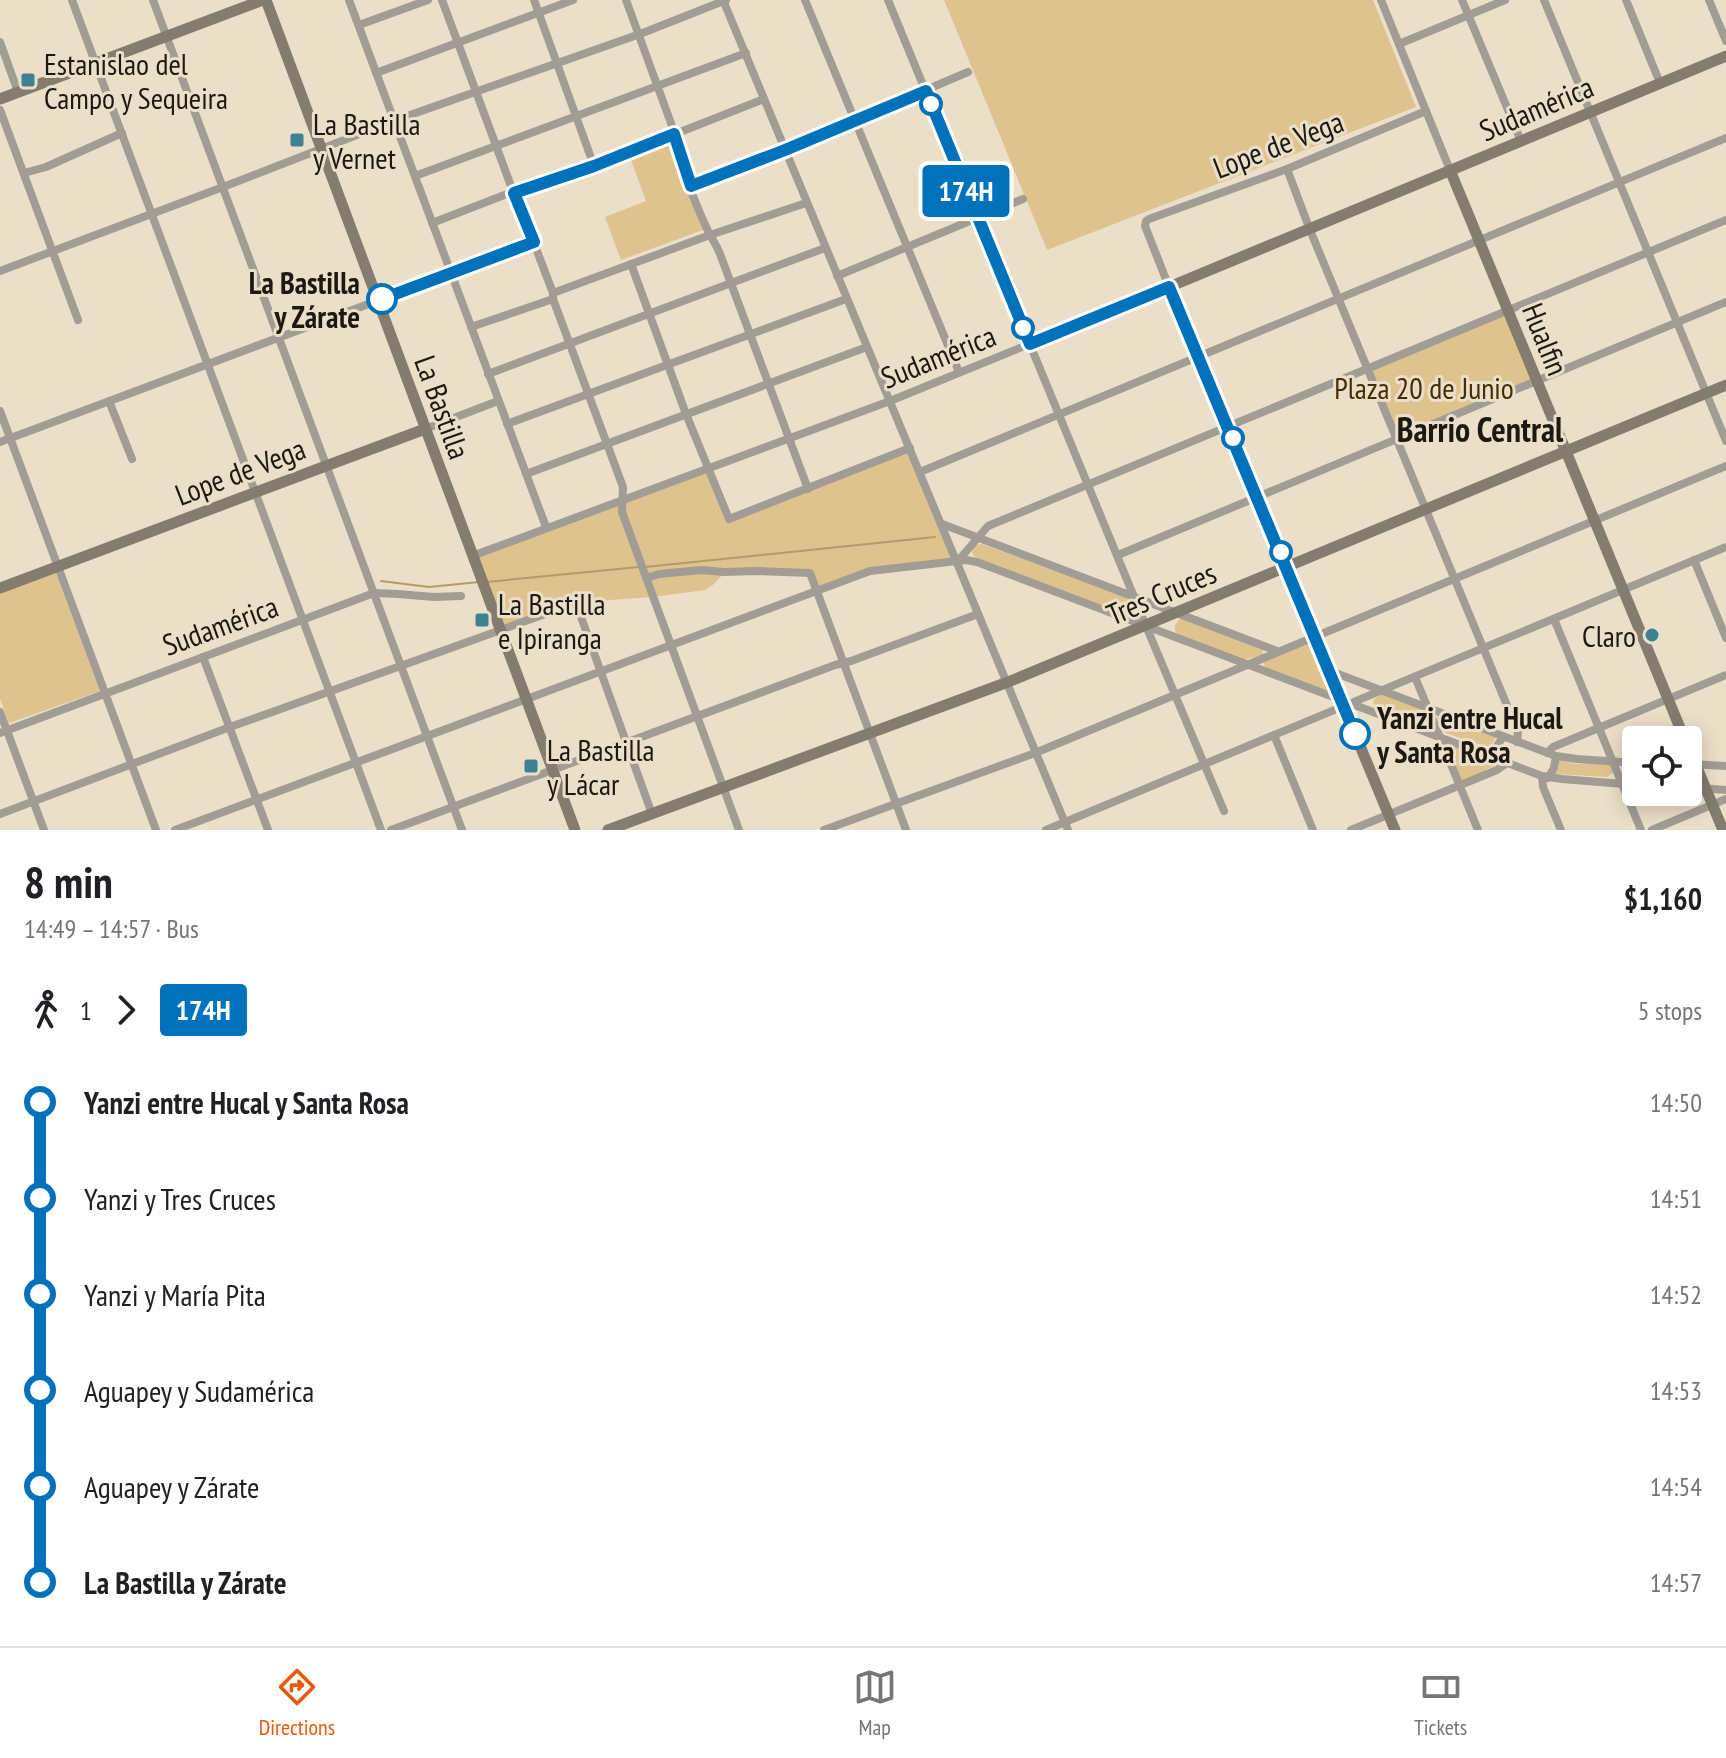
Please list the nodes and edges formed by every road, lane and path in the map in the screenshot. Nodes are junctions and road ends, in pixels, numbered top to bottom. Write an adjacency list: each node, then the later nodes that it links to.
1 (72, 0): 30 (street)
2 (153, 0): 23 (street)
3 (265, 0): 23 (street); 52 (street, La Bastilla)
4 (349, 0): 21 (street)
5 (428, 0): 21 (street)
6 (442, 0): 26 (street)
7 (534, 0): 19 (street)
8 (573, 0): 19 (street)
9 (626, 0): 22 (street)
10 (724, 0): 22 (street); 28 (street)
11 (805, 0): 46 (street)
12 (888, 0): 36 (street)
13 (1381, 0): 27 (street, Hualfin)
14 (1462, 0): 20 (street)
15 (1505, 0): 20 (street)
16 (1544, 0): 43 (street)
17 (1626, 0): 34 (street)
18 (1709, 0): 24 (street)
19 (539, 13): 26 (street); 31 (street)
20 (1468, 15): 27 (street); 50 (street)
21 (359, 25): 33 (street)
22 (640, 34): 31 (street); 35 (street)
23 (166, 37): 30 (street); 61 (street)
24 (1726, 41)
25 (0, 42): 37 (street)
26 (458, 43): 33 (street); 38 (street)
27 (1399, 44): 42 (street, Hualfin)
28 (746, 53): 35 (street); 40 (street)
29 (1726, 56): 34 (street, Sudamérica)
30 (96, 63): 37 (street); 47 (street)
31 (557, 63): 38 (street); 44 (street)
32 (968, 72): 36 (street)
33 (376, 73): 45 (street)
34 (1660, 83): 43 (street, Sudamérica)
35 (658, 87): 44 (street); 48 (street)
36 (926, 91): 46 (street); 66 (street)
37 (18, 92): 39 (street)
38 (476, 93): 45 (street); 51 (street)
39 (0, 99)
40 (764, 99): 48 (street); 53 (street)
41 (0, 110): 57 (street)
42 (1426, 111): 55 (street, Lope de Vega); 56 (street, Hualfin)
43 (1591, 111): 50 (street, Sudamérica); 59 (street)
44 (577, 115): 51 (street); 54 (street)
45 (393, 121): 52 (street); 58 (street)
46 (855, 121): 53 (street); 74 (street)
47 (122, 133): 57 (street); 65 (street)
48 (674, 134): 54 (street); 60 (street)
49 (1726, 138): 59 (street)
50 (1521, 141): 56 (street, Sudamérica)
51 (496, 145): 58 (street); 62 (street)
52 (322, 149): 61 (street); 86 (street, La Bastilla)
53 (785, 150): 60 (street); 64 (street)
54 (594, 166): 62 (street)
55 (1287, 169): 69 (street); 82 (street, Lope de Vega)
56 (1450, 170): 69 (street, Sudamérica); 71 (street, Hualfin)
57 (24, 173): 75 (street)
58 (415, 176): 68 (street)
59 (1619, 182): 71 (street); 76 (street)
60 (691, 186): 70 (street)
61 (223, 187): 65 (street); 94 (street)
62 (514, 193): 68 (street); 72 (street)
63 (1023, 199): 66 (street)
64 (806, 203): 70 (street); 73 (street)
65 (152, 214): 75 (street); 100 (street)
66 (977, 218): 74 (street); 96 (street)
67 (1726, 220): 76 (street)
68 (432, 223): 79 (street)
69 (1310, 230): 82 (street, Sudamérica); 85 (street)
70 (710, 235): 77 (street); 81 (street)
71 (1480, 241): 85 (street); 88 (street, Hualfin)
72 (534, 242): 79 (street); 83 (street)
73 (825, 248): 80 (street); 81 (street)
74 (908, 248): 80 (street); 102 (street)
75 (52, 251): 78 (street); 90 (street)
76 (1649, 252): 88 (street); 91 (street)
77 (631, 264): 83 (street); 89 (street)
78 (0, 271)
79 (451, 273): 86 (street); 92 (street)
80 (837, 276): 84 (street)
81 (730, 284): 89 (street); 93 (street)
82 (1169, 287): 96 (street, Sudamérica); 98 (street)
83 (553, 296): 92 (street); 95 (street)
84 (846, 299): 93 (street); 97 (street)
85 (1339, 299): 98 (street); 101 (street)
86 (378, 301): 94 (street); 117 (street, La Bastilla)
87 (1726, 302): 91 (street)
88 (1508, 310): 101 (street); 104 (street, Hualfin)
89 (650, 314): 95 (street); 99 (street)
90 (78, 320)
91 (1677, 322): 104 (street); 107 (street)
92 (471, 327): 103 (street)
93 (750, 333): 99 (street); 105 (street)
94 (279, 338): 100 (street); 127 (street)
95 (569, 343): 103 (street); 108 (street)
96 (1030, 344): 102 (street, Sudamérica); 114 (street)
97 (867, 347): 105 (street); 111 (street)
98 (1199, 357): 114 (street); 116 (street)
99 (668, 364): 108 (street); 113 (street)
100 (207, 365): 109 (street); 134 (street)
101 (1367, 369): 116 (street); 120 (street)
102 (959, 372): 111 (street, Sudamérica)
103 (488, 374): 110 (street)
104 (1537, 381): 120 (street); 125 (street, Hualfin)
105 (768, 384): 113 (street); 119 (street)
106 (1726, 385): 107 (street, Tres Cruces)
107 (1706, 393): 121 (street); 125 (street, Tres Cruces)
108 (588, 394): 115 (street); 123 (street)
109 (109, 401): 118 (street); 126 (street)
110 (498, 401): 115 (street); 117 (street, Lope de Vega)
111 (890, 401): 119 (street, Sudamérica); 124 (street)
112 (0, 411): 118 (street)
113 (686, 414): 123 (street); 129 (street)
114 (1060, 416): 130 (street); 132 (street)
115 (507, 424): 131 (street)
116 (1229, 427): 132 (street); 135 (street)
117 (425, 429): 127 (street, Lope de Vega); 144 (street, La Bastilla)
118 (10, 438): 122 (street); 147 (street)
119 (790, 438): 129 (street, Sudamérica); 133 (street)
120 (1396, 439): 135 (street); 137 (street)
121 (1726, 441)
122 (0, 442)
123 (607, 444): 131 (street); 136 (street)
124 (910, 448): 130 (street); 133 (street)
125 (1565, 450): 137 (street, Tres Cruces); 138 (street, Hualfin)
126 (132, 459)
127 (327, 464): 134 (street, Lope de Vega); 154 (street)
128 (1726, 466): 138 (street)
129 (708, 468): 133 (street); 136 (street, Sudamérica)
130 (920, 472): 139 (street)
131 (526, 474): 140 (street)
132 (1088, 485): 141 (street); 143 (street)
133 (808, 489)
134 (255, 491): 147 (street, Lope de Vega); 160 (street)
135 (1258, 497): 143 (street); 148 (street)
136 (622, 499): 140 (street, Sudamérica); 149 (street)
137 (1426, 509): 148 (street, Tres Cruces); 150 (street)
138 (1594, 520): 150 (street); 152 (street, Hualfin)
139 (942, 524): 141 (street); 146 (street)
140 (546, 527): 144 (street, Sudamérica)
141 (976, 538): 146 (street); 156 (street)
142 (1726, 547): 145 (street)
143 (1118, 555): 156 (street)
144 (472, 556): 162 (street, La Bastilla)
145 (1694, 560): 152 (street); 164 (street)
146 (957, 562): 153 (street); 158 (street); 161 (street)
147 (57, 566): 151 (street, Lope de Vega); 179 (street)
148 (1287, 566): 157 (street, Tres Cruces); 163 (street)
149 (645, 575): 153 (street); 165 (street)
150 (1455, 579): 163 (street); 166 (street)
151 (0, 588)
152 (1624, 589): 159 (street); 182 (street, Hualfin)
153 (816, 592): 165 (street); 169 (street)
154 (374, 593): 155 (street, Sudamérica); 160 (street, Sudamérica); 170 (street)
155 (461, 596)
156 (1134, 596): 157 (street); 161 (street)
157 (1176, 613): 161 (street, Tres Cruces); 167 (street)
158 (978, 614): 169 (street); 176 (street)
159 (1554, 619): 166 (street); 189 (street)
160 (303, 620): 168 (street, Sudamérica); 177 (street)
161 (1146, 626): 171 (street); 176 (street, Tres Cruces); 180 (street)
162 (499, 629): 170 (street); 172 (street); 181 (street, La Bastilla)
163 (1316, 636): 167 (street); 173 (street)
164 (1726, 638)
165 (671, 645): 172 (street); 186 (street)
166 (1484, 649): 175 (street); 196 (street)
167 (1278, 651): 171 (street)
168 (203, 657): 179 (street, Sudamérica); 188 (street)
169 (843, 663): 186 (street); 192 (street)
170 (401, 665): 177 (street); 191 (street)
171 (1245, 665): 180 (street); 183 (street)
172 (599, 671): 181 (street); 197 (street)
173 (1330, 671): 178 (street); 183 (street)
174 (1726, 675): 182 (street)
175 (1415, 677): 178 (street); 184 (street)
176 (1008, 682): 192 (street, Tres Cruces); 198 (street)
177 (330, 691): 188 (street); 201 (street)
178 (1382, 691): 183 (street); 184 (street)
179 (105, 694): 190 (street, Sudamérica); 204 (street)
180 (1176, 695): 198 (street); 206 (street)
181 (526, 698): 191 (street); 209 (street, La Bastilla)
182 (1669, 699): 187 (street, Hualfin); 189 (street)
183 (1346, 703): 193 (street); 194 (street); 229 (street)
184 (1428, 708): 194 (street); 195 (street)
185 (0, 712): 190 (street)
186 (698, 716): 197 (street); 215 (street)
187 (1680, 726)
188 (230, 727): 204 (street); 219 (street)
189 (1600, 727): 199 (street); 202 (street)
190 (4, 732): 221 (street)
191 (427, 735): 201 (street); 225 (street)
192 (869, 735): 215 (street, Tres Cruces); 222 (street)
193 (1274, 735): 206 (street); 244 (street)
194 (1438, 736): 200 (street); 214 (street)
195 (1503, 737): 196 (street); 200 (street)
196 (1517, 742): 199 (street)
197 (625, 743): 209 (street); 228 (street)
198 (1035, 753): 222 (street); 230 (street)
199 (1552, 754): 202 (street); 210 (street)
200 (1496, 758): 205 (street)
201 (356, 762): 219 (street); 235 (street)
202 (1614, 762): 203 (street); 211 (street)
203 (1622, 762)
204 (131, 763): 221 (street); 232 (street)
205 (1507, 763): 210 (street); 214 (street)
206 (1204, 764): 226 (street); 230 (street)
207 (1702, 765): 208 (street)
208 (1726, 766)
209 (553, 771): 225 (street); 238 (street, La Bastilla)
210 (1545, 777): 213 (street); 248 (street)
211 (1622, 782)
212 (1702, 783): 217 (street)
213 (1622, 784)
214 (1459, 785): 229 (street); 247 (street)
215 (723, 788): 228 (street, Tres Cruces); 240 (street)
216 (1702, 788): 217 (street)
217 (1705, 788): 218 (street); 223 (street)
218 (1726, 790)
219 (257, 799): 233 (street); 234 (street)
220 (1726, 799): 223 (street)
221 (34, 801): 227 (street); 231 (street)
222 (896, 804): 241 (street); 242 (street)
223 (1712, 805): 250 (street); 251 (street)
224 (1632, 806): 249 (street)
225 (453, 807): 236 (street); 237 (street)
226 (1224, 811)
227 (0, 814)
228 (652, 814): 239 (street, Tres Cruces)
229 (1389, 814): 245 (street); 246 (street)
230 (1067, 826): 243 (street)
231 (44, 830)
232 (156, 830)
233 (175, 830)
234 (268, 830)
235 (381, 830)
236 (391, 830)
237 (462, 830)
238 (575, 830)
239 (608, 830)
240 (739, 830)
241 (824, 830)
242 (906, 830)
243 (1046, 830)
244 (1313, 830)
245 (1351, 830)
246 (1395, 830)
247 (1478, 830)
248 (1561, 830)
249 (1641, 830)
250 (1652, 830)
251 (1723, 830)

